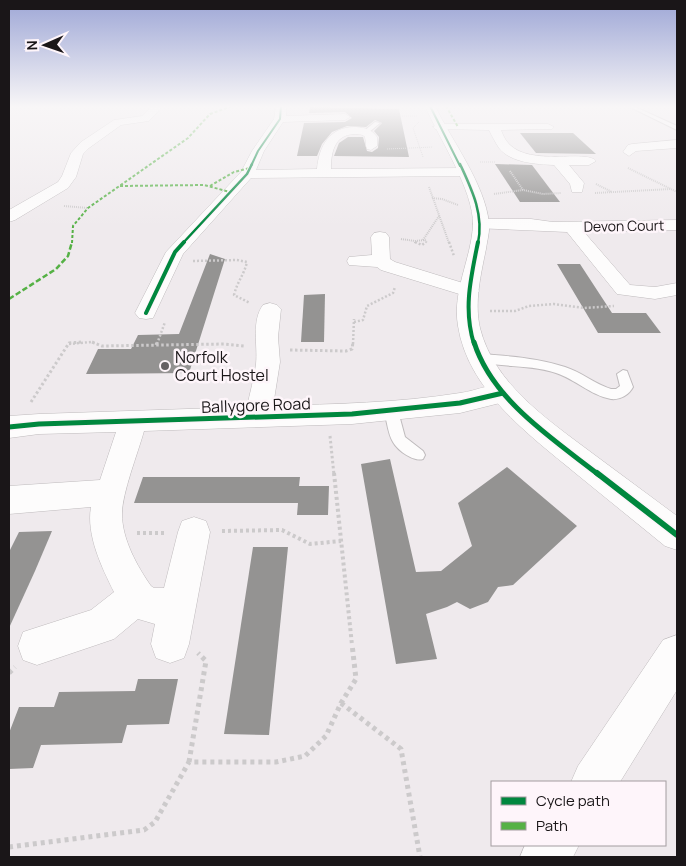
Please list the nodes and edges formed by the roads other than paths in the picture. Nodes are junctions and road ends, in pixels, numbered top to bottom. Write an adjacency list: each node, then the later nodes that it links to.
1 (84, 146): 14 (street)
2 (261, 146): 12 (street)
3 (329, 146): 11 (street)
4 (449, 146): 10 (street)
5 (504, 146): 9 (street)
6 (650, 146): 7 (street)
7 (629, 152)
8 (589, 161): 9 (street)
9 (559, 163): 13 (street)
10 (462, 172): 11 (street); 15 (street)
11 (324, 173): 12 (street)
12 (247, 174): 24 (street)
13 (596, 184)
14 (9, 217)
15 (481, 224): 17 (street, Devon Court); 22 (street)
16 (677, 225): 17 (street, Devon Court)
17 (572, 227): 21 (street, Devon Court)
18 (380, 237): 20 (street)
19 (356, 262): 20 (street)
20 (387, 264): 22 (street)
21 (677, 289)
22 (468, 301): 25 (street)
23 (270, 309): 29 (street)
24 (146, 313)
25 (480, 358): 26 (lane); 27 (street)
26 (623, 374)
27 (503, 393): 28 (street, Ballygore Road); 36 (street)
28 (390, 411): 29 (street, Ballygore Road); 32 (lane)
29 (258, 418): 30 (street, Ballygore Road)
30 (133, 422): 31 (street, Ballygore Road); 33 (street)
31 (12, 426)
32 (418, 455)
33 (111, 493): 34 (street); 37 (street)
34 (9, 500)
35 (194, 532): 38 (street)
36 (677, 535)
37 (136, 598): 38 (street); 40 (street)
38 (179, 605): 39 (street)
39 (170, 644)
40 (37, 646)
41 (677, 654): 42 (street)
42 (595, 781)
43 (553, 846): 44 (street)
44 (546, 857)

